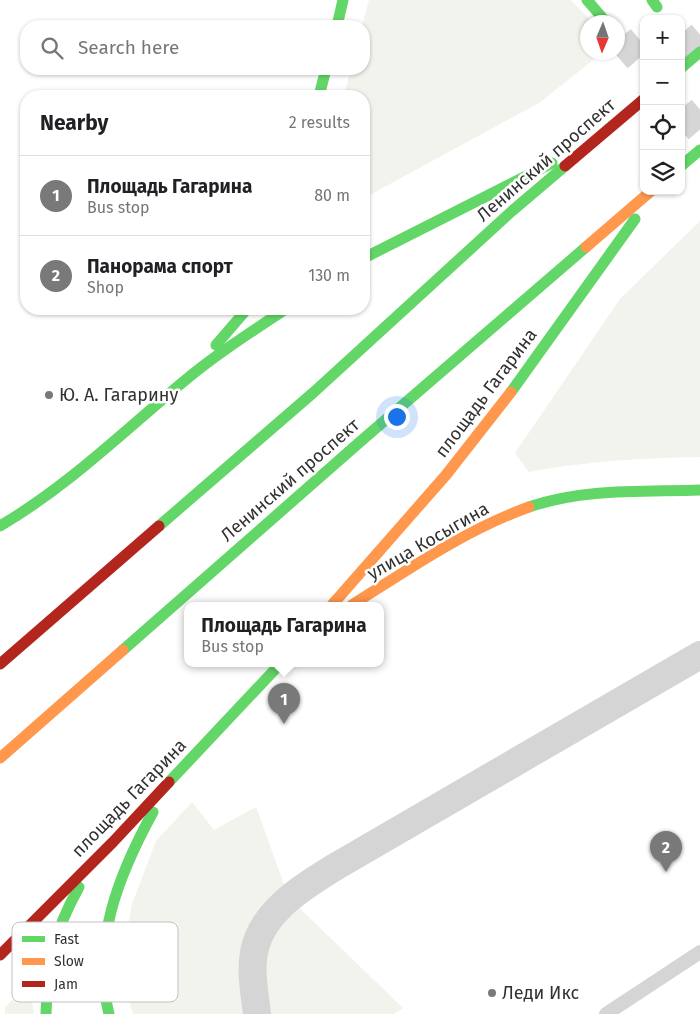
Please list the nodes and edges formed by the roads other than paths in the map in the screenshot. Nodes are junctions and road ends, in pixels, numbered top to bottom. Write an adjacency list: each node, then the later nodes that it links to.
1 (343, 0): 4 (main road)
2 (588, 0): 3 (main road)
3 (600, 15)
4 (338, 20)
5 (700, 52): 6 (main road, bridge)
6 (685, 65)
7 (324, 75): 8 (main road)
8 (321, 90)
9 (640, 102): 10 (main road, Ленинский проспект)
10 (605, 132): 15 (main road); 24 (main road, Ленинский проспект)
11 (700, 150): 12 (main road)
12 (685, 163)
13 (647, 195): 26 (main road, Ленинский проспект)
14 (649, 195): 21 (main road, площадь Гагарина)
15 (370, 255)
16 (242, 315): 18 (main road)
17 (277, 315): 18 (main road)
18 (185, 380): 20 (main road)
19 (700, 490): 22 (main road, улица Косыгина)
20 (0, 526)
21 (335, 602)
22 (357, 602)
23 (700, 655): 35 (street)
24 (0, 664)
25 (277, 667): 27 (main road, площадь Гагарина)
26 (0, 758)
27 (178, 773): 28 (main road, площадь Гагарина); 31 (main road)
28 (113, 842): 29 (main road, площадь Гагарина); 30 (main road)
29 (33, 922)
30 (61, 922)
31 (109, 922)
32 (12, 943): 34 (main road, площадь Гагарина)
33 (700, 952): 36 (lane)
34 (0, 955)
35 (257, 1014)
36 (606, 1014)

